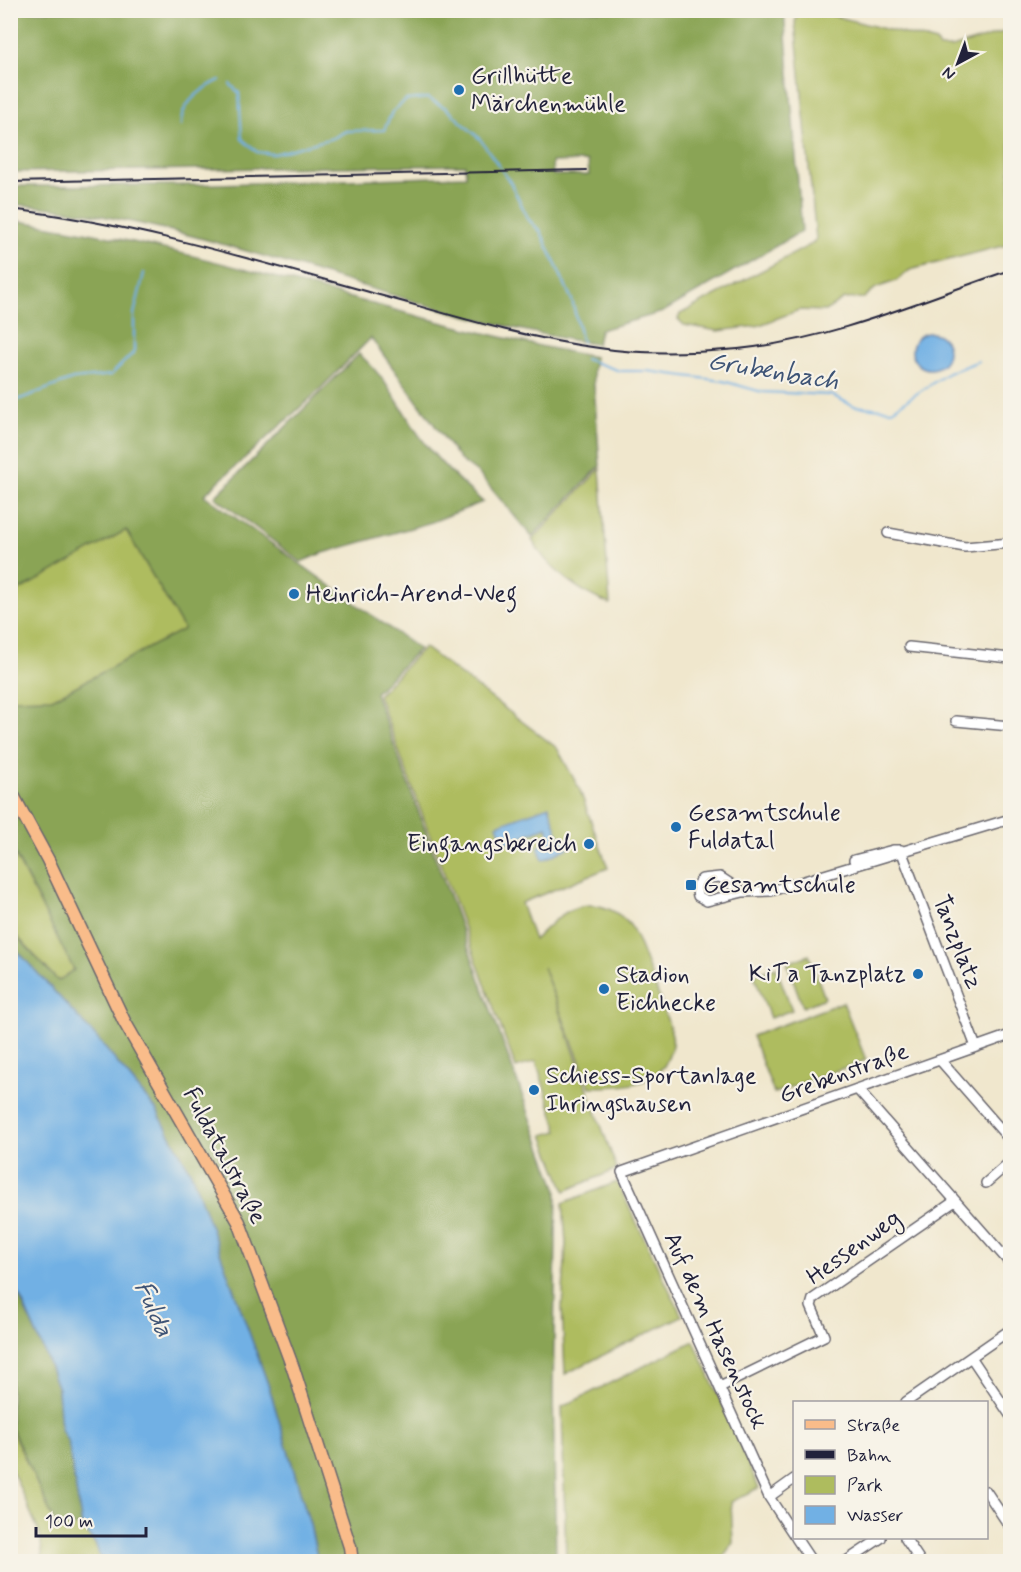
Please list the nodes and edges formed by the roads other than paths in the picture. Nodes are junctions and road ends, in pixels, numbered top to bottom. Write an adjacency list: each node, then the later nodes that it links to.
1 (888, 533): 2 (street)
2 (1011, 543)
3 (909, 647): 4 (street)
4 (1011, 657)
5 (956, 721): 6 (street)
6 (1011, 726)
7 (10, 790): 34 (main road, Fuldatalstraße)
8 (1011, 819): 9 (street)
9 (902, 850): 10 (street); 12 (street, Tanzplatz)
10 (743, 892): 10 (street)
11 (1011, 1035): 12 (street, Grebenstraße)
12 (976, 1047): 13 (street, Grebenstraße)
13 (940, 1060): 14 (street, Grebenstraße); 15 (street)
14 (857, 1089): 17 (street, Grebenstraße); 19 (street)
15 (1011, 1140)
16 (1011, 1162): 18 (street)
17 (622, 1172): 23 (street, Auf dem Hasenstock)
18 (986, 1184)
19 (955, 1200): 20 (street); 23 (street, Hessenweg)
20 (1011, 1263)
21 (1011, 1330): 22 (street)
22 (971, 1357): 24 (street); 25 (street)
23 (720, 1387): 28 (street, Auf dem Hasenstock)
24 (907, 1401)
25 (1011, 1415)
26 (793, 1480): 28 (street)
27 (988, 1492): 29 (street)
28 (769, 1497): 30 (street, Auf dem Hasenstock)
29 (1011, 1527)
30 (793, 1532)
31 (798, 1539): 35 (street, Auf dem Hasenstock)
32 (879, 1539): 36 (street)
33 (905, 1539): 37 (street)
34 (352, 1562)
35 (812, 1562)
36 (845, 1562)
37 (921, 1562)

